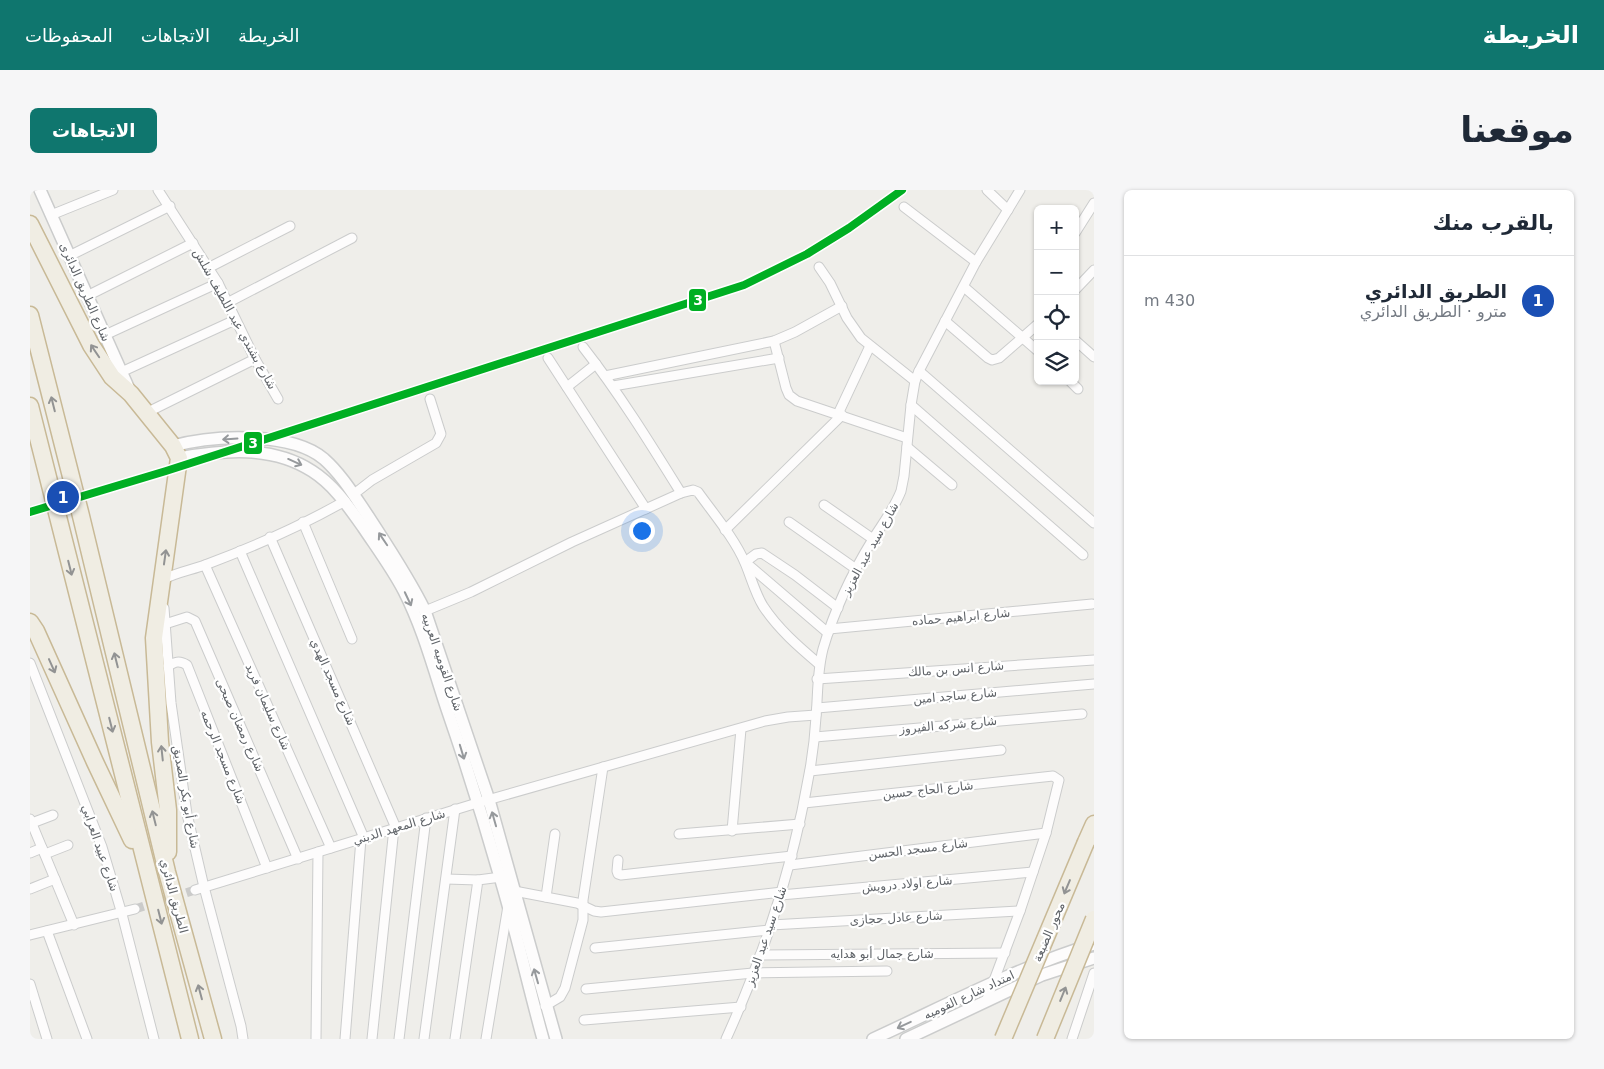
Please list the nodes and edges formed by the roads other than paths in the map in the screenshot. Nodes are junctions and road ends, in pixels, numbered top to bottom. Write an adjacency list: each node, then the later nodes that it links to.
1 (40, 190): 10 (street, شارع الطريق الدائرى)
2 (113, 190): 10 (street)
3 (158, 190): 7 (street, شارع بشندي عبد اللطيف شلش)
4 (987, 190): 9 (street)
5 (1020, 190): 9 (street, شارع سيد عبد العزيز)
6 (1094, 203): 13 (street)
7 (170, 206): 15 (street, شارع بشندي عبد اللطيف شلش); 16 (street)
8 (904, 207): 17 (street)
9 (1008, 210): 17 (street, شارع سيد عبد العزيز)
10 (52, 215): 16 (street, شارع الطريق الدائرى)
11 (30, 224): 44 (highway, one-way to 11)
12 (290, 226): 19 (street)
13 (1079, 227)
14 (352, 238): 25 (street)
15 (193, 243): 19 (street, شارع بشندي عبد اللطيف شلش); 24 (street)
16 (69, 256): 24 (street, شارع الطريق الدائرى)
17 (976, 262): 23 (street, شارع سيد عبد العزيز)
18 (818, 267): 26 (street)
19 (208, 268): 21 (street, شارع بشندي عبد اللطيف شلش)
20 (1094, 270): 22 (street)
21 (218, 284): 25 (street, شارع بشندي عبد اللطيف شلش); 31 (street)
22 (1079, 286)
23 (964, 287): 29 (street, شارع سيد عبد العزيز); 32 (street)
24 (87, 296): 31 (street, شارع الطريق الدائرى)
25 (227, 303): 28 (street, شارع بشندي عبد اللطيف شلش)
26 (842, 306): 33 (street); 35 (street)
27 (30, 315): 119 (highway, الطريق الدائري, one-way to 27)
28 (235, 320): 41 (street, شارع بشندي عبد اللطيف شلش); 44 (street)
29 (945, 321): 32 (street); 43 (street, شارع سيد عبد العزيز)
30 (1034, 328): 32 (street)
31 (105, 335): 44 (street, شارع الطريق الدائرى)
32 (1024, 337): 37 (street)
33 (774, 341): 40 (street); 45 (street)
34 (1079, 344): 38 (street)
35 (870, 346): 46 (street); 56 (street)
36 (583, 347): 42 (street)
37 (1034, 347)
38 (1094, 357)
39 (548, 358): 49 (street)
40 (779, 358): 48 (street); 56 (street)
41 (255, 359): 51 (street, شارع بشندي عبد اللطيف شلش); 55 (street)
42 (596, 364): 45 (street); 49 (street)
43 (919, 371): 46 (street, شارع سيد عبد العزيز); 66 (street)
44 (117, 375): 55 (highway)
45 (605, 376): 48 (street)
46 (915, 381): 53 (street, شارع سيد عبد العزيز)
47 (1074, 385): 50 (street)
48 (613, 386): 60 (street)
49 (567, 387): 63 (street)
50 (1078, 389)
51 (278, 399)
52 (430, 399): 61 (street)
53 (911, 405): 57 (street, شارع سيد عبد العزيز); 71 (street)
54 (30, 406): 125 (highway, الطريق الدائري, one-way to 125)
55 (146, 413): 58 (highway)
56 (840, 414): 57 (street); 67 (street)
57 (907, 442): 59 (street); 69 (street, شارع سيد عبد العزيز)
58 (176, 452): 61 (street, شارع القوميه العربيه, one-way to 61); 61 (street, شارع القوميه العربيه, one-way to 58); 75 (highway, one-way to 58)
59 (952, 485)
60 (681, 493): 63 (street); 67 (street)
61 (349, 498): 64 (street); 78 (street, شارع القوميه العربيه, one-way to 61); 96 (street, شارع القوميه العربيه, one-way to 96)
62 (824, 505): 69 (street)
63 (646, 509): 78 (street)
64 (303, 522): 68 (street); 82 (street)
65 (789, 522): 74 (street)
66 (1094, 523)
67 (725, 530): 72 (street)
68 (270, 537): 70 (street); 104 (street, شارع مسجد الهدي)
69 (873, 539): 74 (street, شارع سيد عبد العزيز)
70 (240, 551): 73 (street); 109 (street)
71 (1083, 555)
72 (745, 562): 77 (street); 81 (street); 85 (street)
73 (205, 565): 75 (street); 111 (street, شارع سليمان فريد)
74 (856, 569): 77 (street, شارع سيد عبد العزيز)
75 (162, 579): 80 (street, شارع أبو بكر الصديق); 119 (highway, one-way to 75)
76 (1092, 604): 81 (street, شارع ابراهيم حماده)
77 (838, 608): 81 (street, شارع سيد عبد العزيز)
78 (425, 611): 96 (street, شارع القوميه العربيه)
79 (30, 622): 125 (highway, one-way to 125)
80 (165, 624): 86 (street, شارع أبو بكر الصديق); 115 (street, شارع رمضان صبحى)
81 (829, 631): 85 (street, شارع سيد عبد العزيز)
82 (352, 639)
83 (1094, 660): 87 (street, شارع انس بن مالك)
84 (30, 663): 134 (street, شارع عبيد العرابي)
85 (819, 664): 87 (street, شارع سيد عبد العزيز)
86 (168, 666): 118 (street, شارع مسجد الرحمه); 126 (street, شارع أبو بكر الصديق)
87 (817, 679): 89 (street, شارع سيد عبد العزيز)
88 (1094, 684): 89 (street, شارع ساجد امين)
89 (817, 712): 91 (street, شارع المعهد الديني); 92 (street, شارع سيد عبد العزيز)
90 (1082, 714): 92 (street, شارع شركه الفيروز)
91 (741, 729): 94 (street, شارع المعهد الديني); 105 (street)
92 (815, 737): 95 (street, شارع سيد عبد العزيز)
93 (1001, 750): 95 (street)
94 (603, 768): 96 (street, شارع المعهد الديني); 131 (street)
95 (810, 771): 97 (street, شارع سيد عبد العزيز)
96 (483, 802): 98 (street, شارع المعهد الديني); 124 (street, شارع القوميه العربيه); 124 (street, شارع القوميه العربيه, one-way to 96)
97 (804, 803): 102 (street, شارع سيد عبد العزيز); 106 (street, شارع الحاج حسين)
98 (455, 809): 100 (street, شارع المعهد الديني); 121 (street)
99 (53, 815): 101 (street)
100 (426, 818): 104 (street, شارع المعهد الديني); 164 (street)
101 (31, 821): 112 (street)
102 (800, 824): 105 (street); 117 (street, شارع سيد عبد العزيز)
103 (1094, 824): 173 (highway, محور الضبعة, one-way to 173, bridge)
104 (395, 828): 109 (street, شارع المعهد الديني); 163 (street)
105 (732, 830): 108 (street)
106 (1046, 833): 117 (street, شارع مسجد الحسن); 120 (street)
107 (555, 834): 129 (street)
108 (679, 834)
109 (362, 838): 111 (street, شارع المعهد الديني); 162 (street)
110 (68, 845): 112 (street)
111 (331, 848): 113 (street, شارع المعهد الديني)
112 (43, 851): 114 (street); 122 (street)
113 (318, 852): 115 (street, شارع المعهد الديني); 161 (street)
114 (30, 853)
115 (298, 859): 118 (street, شارع المعهد الديني)
116 (618, 860): 117 (street, شارع مسجد الحسن)
117 (791, 860): 128 (street, شارع سيد عبد العزيز)
118 (267, 868): 126 (street, شارع المعهد الديني)
119 (167, 872): 159 (highway, الطريق الدائري, one-way to 119)
120 (1033, 872): 128 (street, شارع اولاد درويش); 133 (street)
121 (446, 879): 123 (street, شارع اولاد درويش); 165 (street)
122 (55, 880): 127 (street); 136 (street)
123 (478, 880): 124 (street, شارع اولاد درويش); 166 (street)
124 (506, 886): 129 (street, شارع اولاد درويش); 130 (street, شارع القوميه العربيه); 152 (street, شارع القوميه العربيه, one-way to 124)
125 (152, 888): 158 (highway, الطريق الدائري, one-way to 158)
126 (200, 888): 160 (street, شارع أبو بكر الصديق)
127 (30, 889)
128 (781, 894): 131 (street, شارع اولاد درويش); 137 (street, شارع سيد عبد العزيز)
129 (546, 897): 131 (street, شارع اولاد درويش)
130 (508, 905): 167 (street); 168 (street, شارع القوميه العربيه)
131 (582, 905): 152 (street)
132 (136, 909): 134 (street)
133 (1020, 911): 137 (street, شارع عادل حجازى); 142 (street)
134 (122, 914): 136 (street); 157 (street, شارع عبيد العرابي)
135 (1094, 920): 174 (highway, one-way to 135, bridge)
136 (74, 925): 138 (street)
137 (770, 927): 141 (street, شارع عادل حجازى); 143 (street, شارع سيد عبد العزيز)
138 (47, 931): 139 (street); 156 (street)
139 (30, 935)
140 (1094, 944): 149 (street, امتداد شارع القوميه)
141 (595, 948)
142 (1005, 953): 143 (street, شارع جمال أبو هدايه); 149 (street)
143 (760, 955): 146 (street, شارع سيد عبد العزيز)
144 (1094, 958): 151 (street, امتداد شارع القوميه)
145 (887, 971): 146 (street)
146 (753, 973): 150 (street); 153 (street, شارع سيد عبد العزيز)
147 (1094, 973): 175 (street)
148 (30, 984): 155 (street)
149 (993, 984): 151 (street); 171 (street, امتداد شارع القوميه, one-way to 171)
150 (586, 989)
151 (987, 1000): 172 (street, امتداد شارع القوميه)
152 (545, 1006): 169 (street, شارع القوميه العربيه)
153 (741, 1007): 154 (street); 170 (street, شارع سيد عبد العزيز)
154 (584, 1020)
155 (48, 1039)
156 (87, 1039)
157 (154, 1039)
158 (190, 1039)
159 (213, 1039)
160 (243, 1039)
161 (316, 1039)
162 (345, 1039)
163 (372, 1039)
164 (399, 1039)
165 (424, 1039)
166 (455, 1039)
167 (486, 1039)
168 (543, 1039)
169 (556, 1039)
170 (726, 1039)
171 (873, 1039)
172 (906, 1039)
173 (1003, 1039)
174 (1045, 1039)
175 (1072, 1039)

